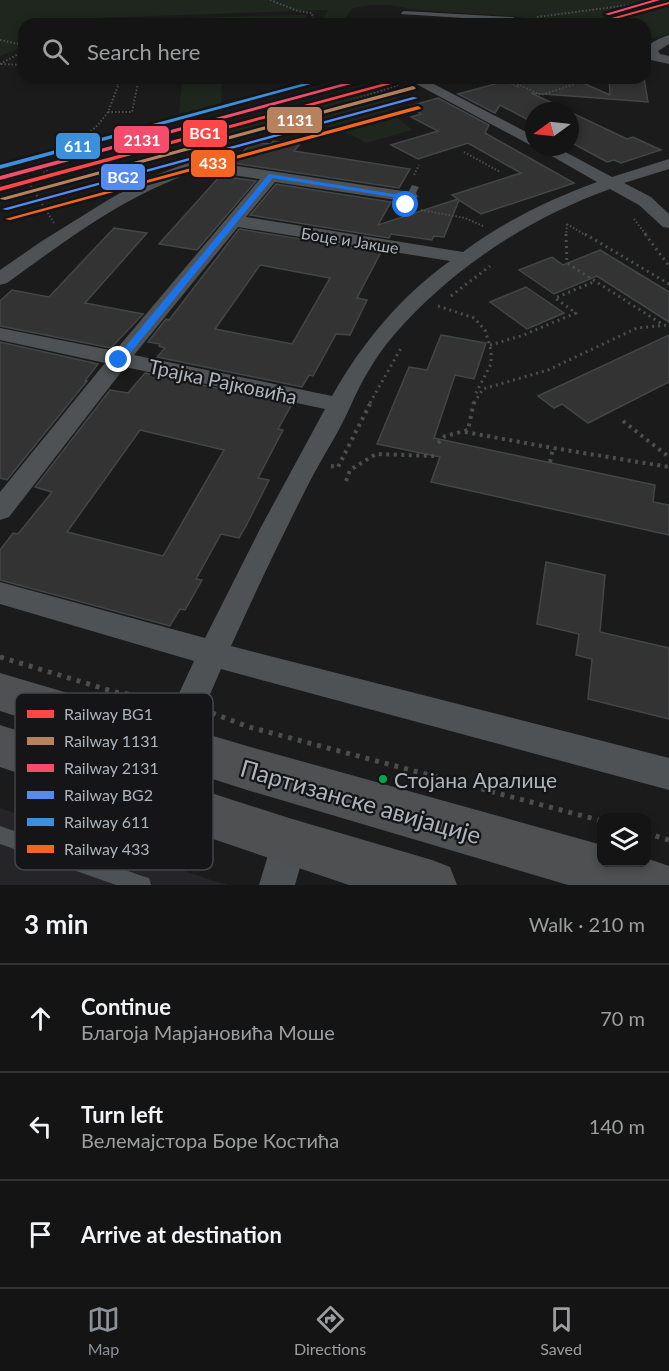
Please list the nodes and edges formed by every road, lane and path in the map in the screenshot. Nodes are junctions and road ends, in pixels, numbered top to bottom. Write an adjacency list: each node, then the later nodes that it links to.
1 (270, 0): 4 (path)
2 (669, 5): 6 (path)
3 (402, 13): 5 (lane)
4 (313, 18)
5 (494, 18)
6 (527, 18)
7 (669, 39): 11 (street)
8 (0, 40): 9 (path)
9 (18, 44)
10 (18, 54): 12 (path)
11 (664, 59)
12 (0, 64): 13 (path)
13 (18, 65)
14 (118, 84): 20 (path)
15 (138, 84): 20 (path)
16 (398, 84): 21 (path)
17 (424, 84): 22 (street)
18 (517, 84): 19 (path)
19 (575, 84)
20 (108, 112): 29 (path)
21 (248, 136)
22 (525, 137)
23 (464, 152): 26 (path)
24 (561, 156): 28 (street)
25 (669, 164): 28 (street)
26 (500, 172)
27 (271, 176): 31 (street); 35 (street); 41 (street)
28 (611, 182): 34 (street); 38 (street)
29 (30, 184): 30 (path); 36 (path)
30 (0, 185)
31 (410, 196)
32 (629, 212): 40 (path)
33 (573, 217): 37 (path)
34 (667, 218)
35 (234, 221): 38 (street, Боце и Јакше); 52 (street)
36 (54, 224)
37 (567, 224): 42 (path); 43 (path)
38 (466, 258): 54 (street)
39 (495, 262): 44 (path)
40 (669, 266)
41 (0, 279)
42 (596, 282): 47 (path); 51 (path)
43 (669, 284)
44 (449, 298)
45 (438, 305): 46 (path); 51 (path)
46 (429, 312)
47 (662, 324): 48 (path); 53 (path)
48 (669, 325)
49 (0, 334): 52 (street, Трајка Рајковића)
50 (402, 345): 62 (path)
51 (490, 345): 53 (path)
52 (119, 360): 54 (street, Трајка Рајковића); 65 (street)
53 (476, 394): 56 (path)
54 (340, 405): 67 (street)
55 (623, 421): 60 (path)
56 (465, 432): 57 (path); 58 (path)
57 (438, 443)
58 (552, 448): 61 (path); 63 (path)
59 (434, 456): 64 (path)
60 (669, 457)
61 (550, 462)
62 (322, 464)
63 (669, 467)
64 (346, 481)
65 (0, 510)
66 (0, 593): 67 (street)
67 (214, 654): 71 (street); 77 (street)
68 (0, 657): 70 (path)
69 (0, 693): 72 (main road, Партизанске авијације)
70 (121, 693)
71 (195, 693)
72 (15, 698)
73 (213, 713): 78 (path)
74 (0, 746): 75 (main road)
75 (15, 751)
76 (213, 757): 88 (main road, Партизанске авијације)
77 (669, 774)
78 (597, 821)
79 (213, 827): 84 (main road)
80 (0, 835): 82 (lane)
81 (651, 835): 83 (path)
82 (15, 840)
83 (669, 840)
84 (283, 863): 87 (main road)
85 (99, 870): 86 (lane)
86 (142, 885)
87 (432, 885)
88 (654, 885)

